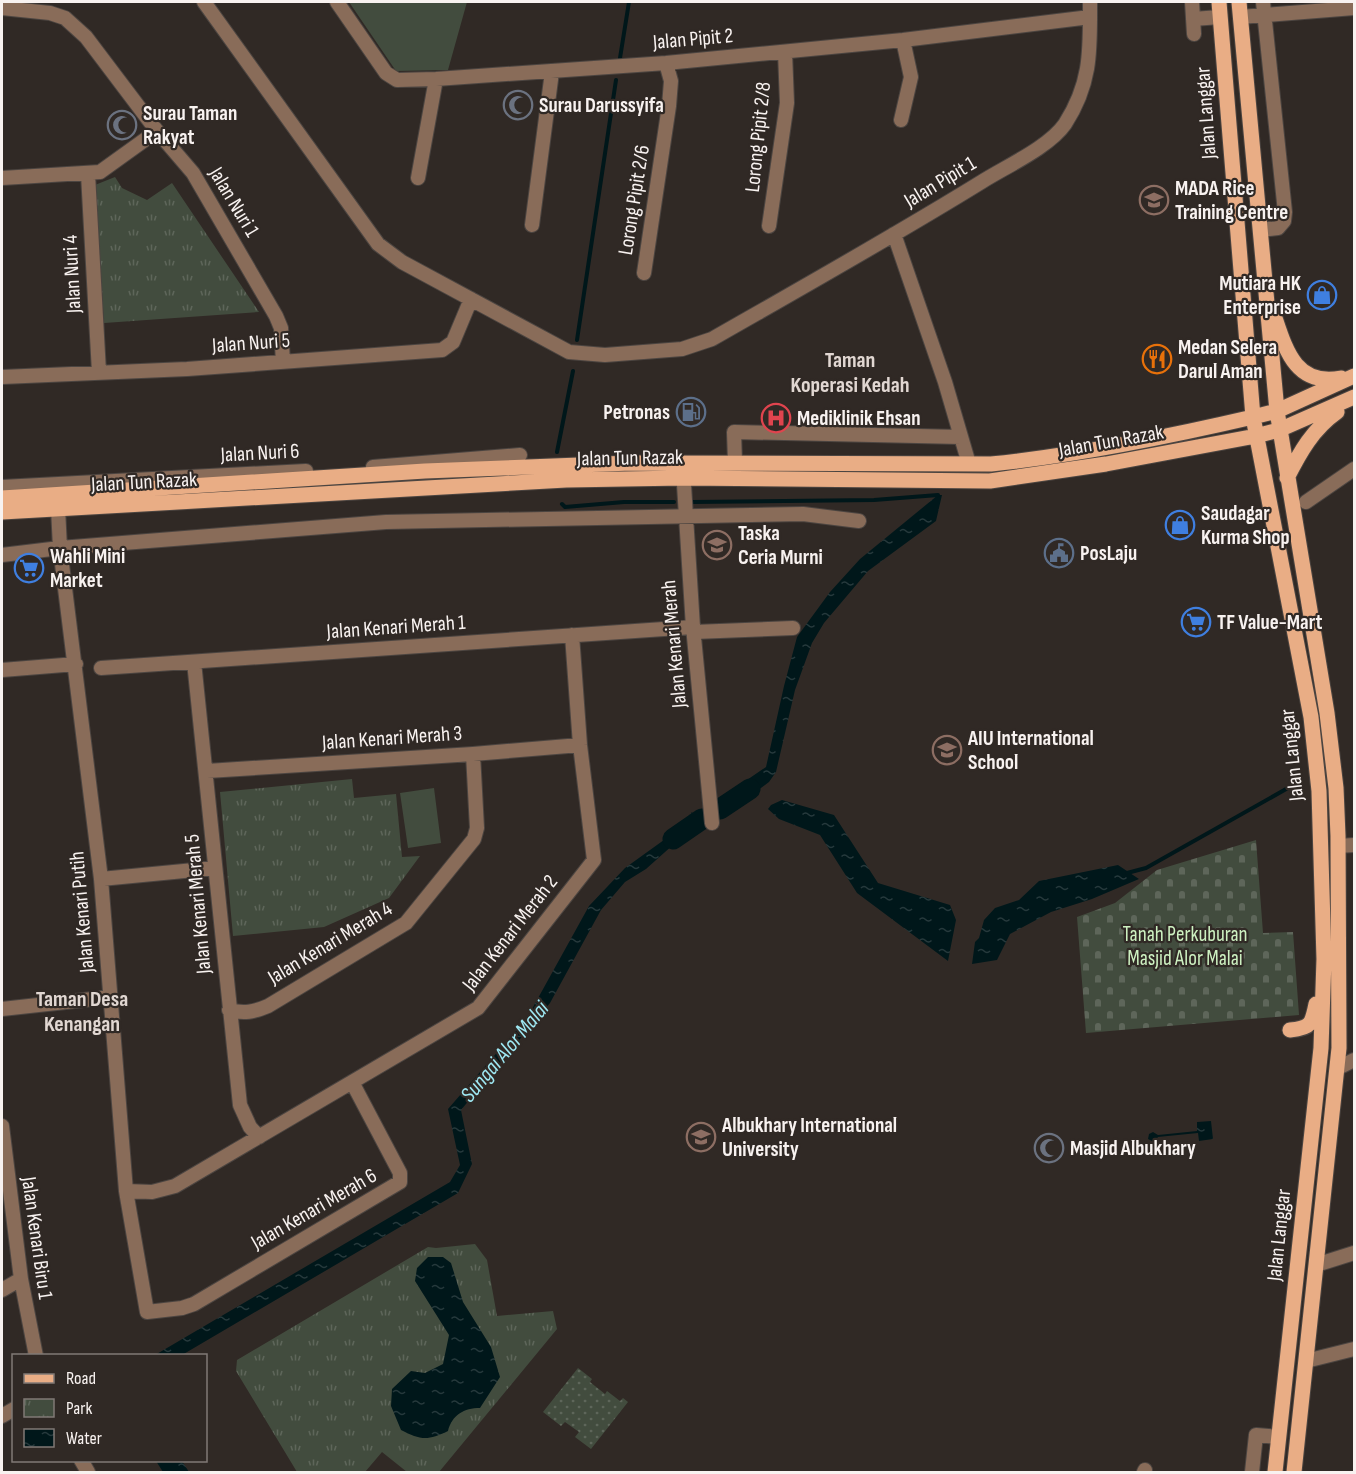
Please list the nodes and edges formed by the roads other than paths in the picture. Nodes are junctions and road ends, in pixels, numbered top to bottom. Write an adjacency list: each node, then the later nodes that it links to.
1 (204, 2): 30 (street, Jalan Pipit 1)
2 (337, 2): 18 (street, Jalan Pipit 2)
3 (1090, 2): 10 (street, Jalan Pipit 1)
4 (1192, 2): 11 (street)
5 (1239, 2): 9 (main road, Jalan Langgar)
6 (2, 8): 20 (street, Jalan Nuri 1)
7 (1354, 8): 9 (street)
8 (1219, 9): 11 (street); 12 (main road, Jalan Langgar)
9 (1252, 16): 12 (main road); 26 (main road, Jalan Langgar); 26 (street)
10 (1090, 17): 14 (street, Jalan Pipit 2); 27 (street, Jalan Pipit 1)
11 (1193, 19): 13 (street)
12 (1221, 33): 37 (main road, Jalan Langgar)
13 (1194, 34)
14 (903, 40): 15 (street, Jalan Pipit 2); 19 (street)
15 (785, 52): 16 (street, Jalan Pipit 2); 25 (street, Lorong Pipit 2/8)
16 (666, 63): 17 (street, Jalan Pipit 2); 28 (street, Lorong Pipit 2/6)
17 (552, 72): 18 (street, Jalan Pipit 2); 24 (street)
18 (436, 79): 23 (street)
19 (901, 120)
20 (157, 131): 21 (street); 31 (street, Jalan Nuri 1)
21 (88, 174): 22 (street); 32 (street, Jalan Nuri 4)
22 (2, 178)
23 (418, 178)
24 (531, 225)
25 (769, 226)
26 (1260, 230): 29 (main road, Jalan Langgar)
27 (894, 234): 30 (street, Jalan Pipit 1); 40 (street)
28 (644, 273)
29 (1265, 286): 33 (main road); 36 (main road, Jalan Langgar)
30 (471, 299): 31 (street, Jalan Nuri 5)
31 (284, 362): 32 (street, Jalan Nuri 5)
32 (99, 372): 34 (street, Jalan Nuri 5)
33 (1354, 376): 36 (main road, Jalan Tun Razak)
34 (2, 377)
35 (1354, 399): 38 (main road, Jalan Tun Razak); 48 (main road)
36 (1276, 411): 37 (main road, Jalan Tun Razak); 38 (main road, Jalan Langgar)
37 (1253, 417): 39 (main road, Jalan Langgar); 45 (main road, Jalan Tun Razak)
38 (1279, 430): 39 (main road, Jalan Tun Razak); 48 (main road, Jalan Langgar)
39 (1256, 436): 47 (main road, Jalan Tun Razak); 73 (main road, Jalan Langgar)
40 (961, 437): 43 (street); 45 (street)
41 (520, 455): 44 (street, Jalan Nuri 6)
42 (682, 462): 43 (main road, Jalan Tun Razak); 44 (main road, Jalan Tun Razak); 47 (street, Jalan Kenari Merah)
43 (735, 462): 45 (main road, Jalan Tun Razak)
44 (504, 463): 49 (street, Jalan Nuri 6); 50 (main road, Jalan Tun Razak)
45 (969, 465)
46 (1354, 469): 51 (street)
47 (683, 478): 52 (main road, Jalan Tun Razak); 54 (street, Jalan Kenari Merah)
48 (1287, 478): 70 (main road, Jalan Langgar)
49 (2, 487)
50 (2, 498)
51 (1306, 502)
52 (58, 508): 53 (main road, Jalan Tun Razak); 56 (street, Jalan Kenari Putih)
53 (2, 512)
54 (686, 516): 55 (street); 56 (street); 59 (street, Jalan Kenari Merah)
55 (859, 520)
56 (60, 548): 57 (street); 62 (street, Jalan Kenari Putih)
57 (2, 555)
58 (793, 628): 59 (street, Jalan Kenari Merah 1)
59 (693, 630): 60 (street, Jalan Kenari Merah 1); 68 (street, Jalan Kenari Merah)
60 (572, 635): 61 (street, Jalan Kenari Merah 1); 65 (street, Jalan Kenari Merah 2)
61 (194, 662): 63 (street, Jalan Kenari Merah 1); 67 (street, Jalan Kenari Merah 5)
62 (76, 664): 64 (street); 72 (street, Jalan Kenari Putih)
63 (102, 668)
64 (2, 670)
65 (580, 745): 66 (street, Jalan Kenari Merah 3); 80 (street, Jalan Kenari Merah 2)
66 (473, 754): 67 (street, Jalan Kenari Merah 3); 76 (street, Jalan Kenari Merah 4)
67 (207, 771): 71 (street, Jalan Kenari Merah 5)
68 (712, 823)
69 (1354, 845): 70 (street)
70 (1338, 846): 79 (main road, Jalan Langgar)
71 (215, 868): 72 (street); 76 (street, Jalan Kenari Merah 5)
72 (101, 879): 74 (street, Jalan Kenari Putih)
73 (1324, 959): 77 (main road); 93 (main road, Jalan Langgar)
74 (111, 997): 75 (street); 84 (street, Jalan Kenari Putih)
75 (2, 1008)
76 (229, 1010): 82 (street, Jalan Kenari Merah 5)
77 (1290, 1030)
78 (1354, 1060): 79 (street)
79 (1338, 1068): 86 (main road, Jalan Langgar)
80 (352, 1082): 82 (street, Jalan Kenari Merah 2); 89 (street, Jalan Kenari Merah 6)
81 (2, 1126): 83 (street, Jalan Kenari Biru 1)
82 (259, 1137): 84 (street, Jalan Kenari Merah 2)
83 (3, 1161): 87 (street, Jalan Kenari Biru 1)
84 (126, 1191): 89 (street, Jalan Kenari Putih)
85 (1354, 1253): 86 (street)
86 (1316, 1264): 92 (main road, Jalan Langgar)
87 (21, 1279): 88 (street); 91 (street, Jalan Kenari Biru 1)
88 (2, 1290)
89 (147, 1312)
90 (1354, 1349): 92 (street)
91 (36, 1354)
92 (1306, 1361): 96 (main road, Jalan Langgar)
93 (1279, 1437): 94 (street); 95 (main road, Jalan Langgar)
94 (1252, 1473)
95 (1275, 1473)
96 (1294, 1473)

